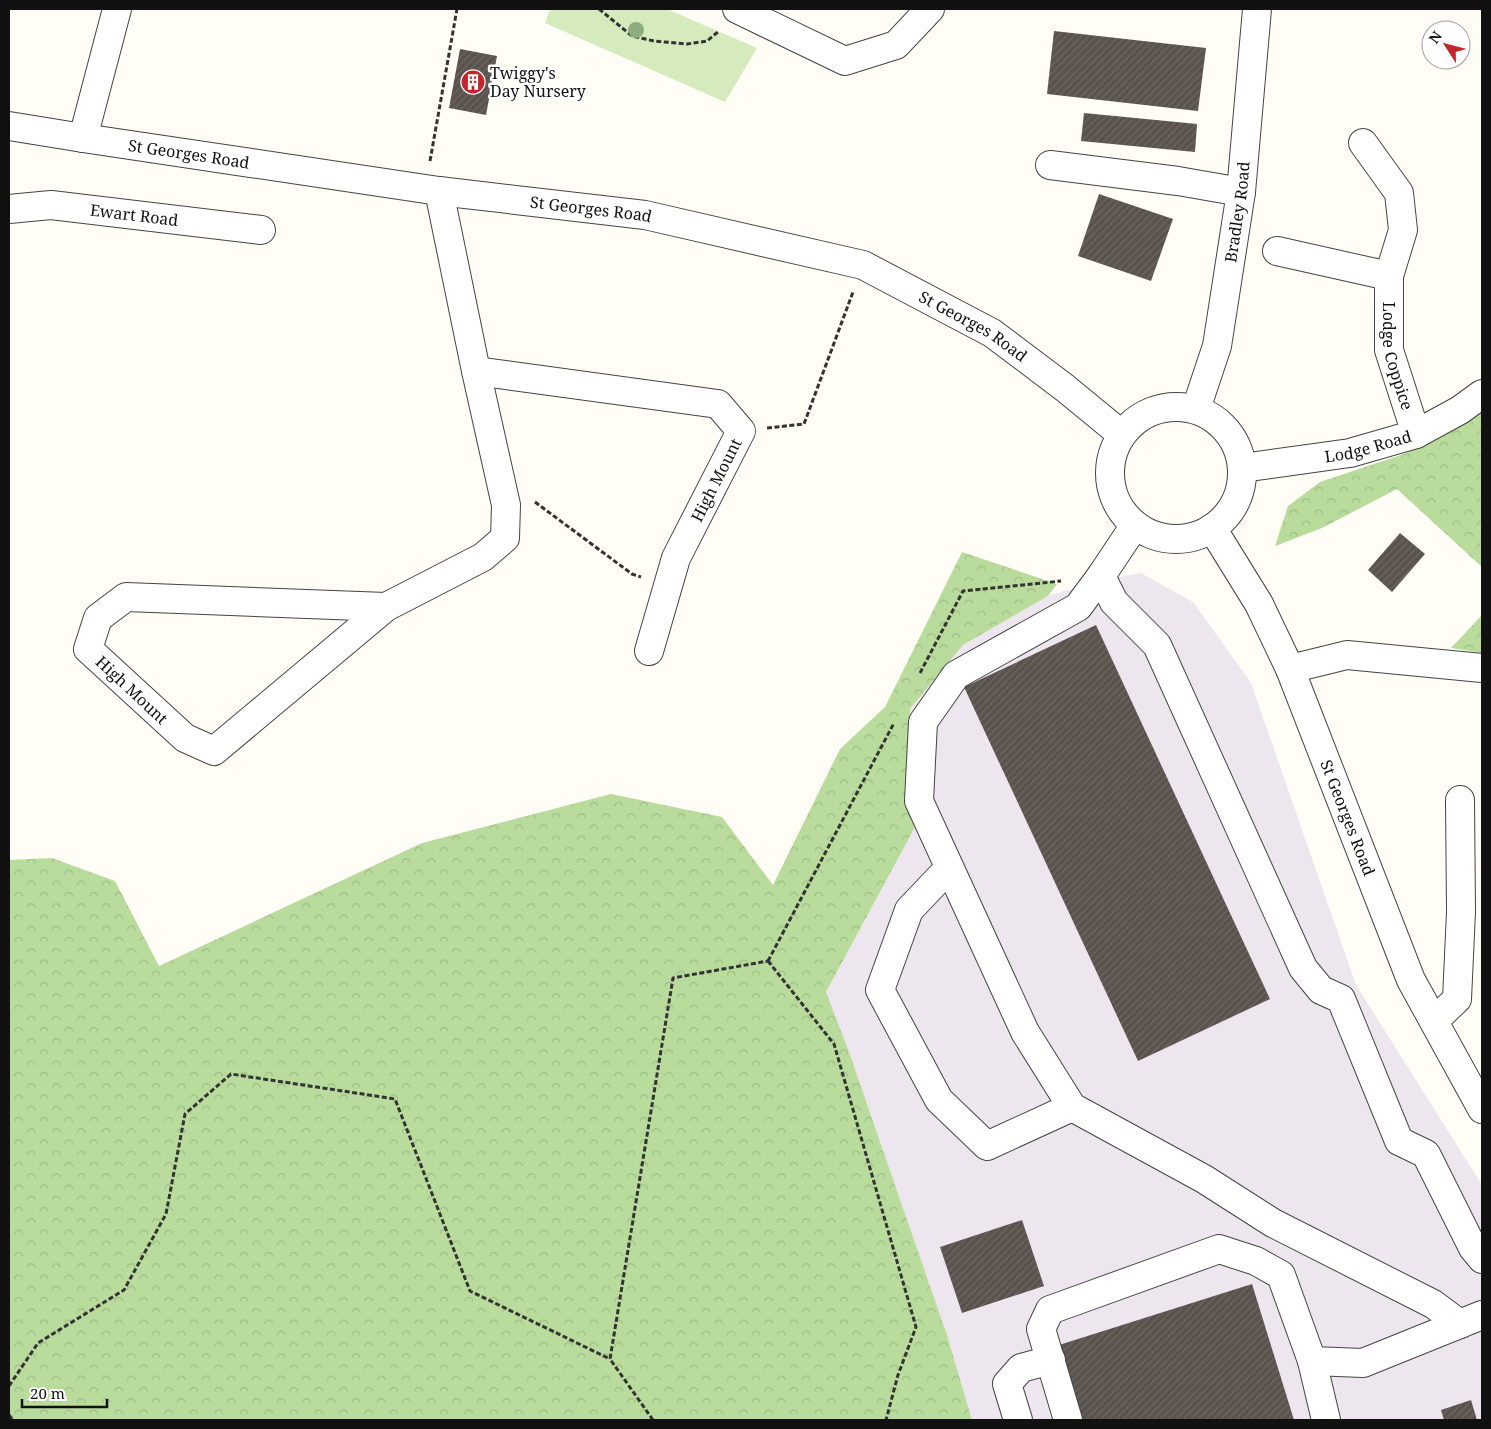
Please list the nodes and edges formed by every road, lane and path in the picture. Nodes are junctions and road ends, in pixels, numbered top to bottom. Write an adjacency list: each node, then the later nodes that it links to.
1 (117, 9): 8 (street)
2 (457, 9): 11 (path)
3 (598, 9): 6 (path)
4 (930, 9): 6 (street)
5 (1257, 9): 12 (street, Bradley Road)
6 (730, 16)
7 (9, 126): 8 (street, St Georges Road)
8 (83, 138): 11 (street, St Georges Road)
9 (1363, 143): 17 (street, Lodge Coppice)
10 (1050, 165): 12 (street)
11 (432, 190): 16 (street, St Georges Road); 18 (street, High Mount)
12 (1241, 192): 20 (street, Bradley Road)
13 (9, 209): 14 (street, Ewart Road)
14 (261, 230)
15 (1277, 251): 17 (street)
16 (863, 265): 21 (path); 22 (street, St Georges Road)
17 (1389, 276): 23 (street, Lodge Coppice)
18 (476, 371): 21 (street, High Mount); 25 (street, High Mount)
19 (1482, 394): 23 (street, Lodge Road)
20 (1196, 409): 22 (street); 24 (street)
21 (741, 431): 29 (street, High Mount)
22 (1121, 434): 26 (street)
23 (1416, 434): 24 (street, Lodge Road)
24 (1242, 468): 27 (street)
25 (501, 480): 29 (path); 30 (street, High Mount)
26 (1135, 525): 27 (street); 28 (street)
27 (1212, 528): 33 (street, St Georges Road)
28 (1101, 576): 35 (street); 39 (street)
29 (667, 586): 31 (street, High Mount)
30 (386, 608): 30 (street, High Mount)
31 (648, 651)
32 (1482, 668): 33 (street)
33 (1290, 669): 36 (street, St Georges Road)
34 (1460, 800): 36 (street)
35 (949, 868): 37 (street); 37 (street)
36 (1434, 1021): 38 (street, St Georges Road)
37 (1072, 1107): 40 (street)
38 (1482, 1109)
39 (1482, 1258)
40 (1471, 1320): 43 (street)
41 (610, 1359): 44 (path); 47 (path); 48 (path)
42 (1050, 1360): 43 (street); 49 (street); 50 (street)
43 (1312, 1360): 51 (street)
44 (9, 1386)
45 (9, 1415): 46 (path)
46 (13, 1420)
47 (653, 1420)
48 (886, 1420)
49 (1018, 1420)
50 (1068, 1420)
51 (1326, 1420)

